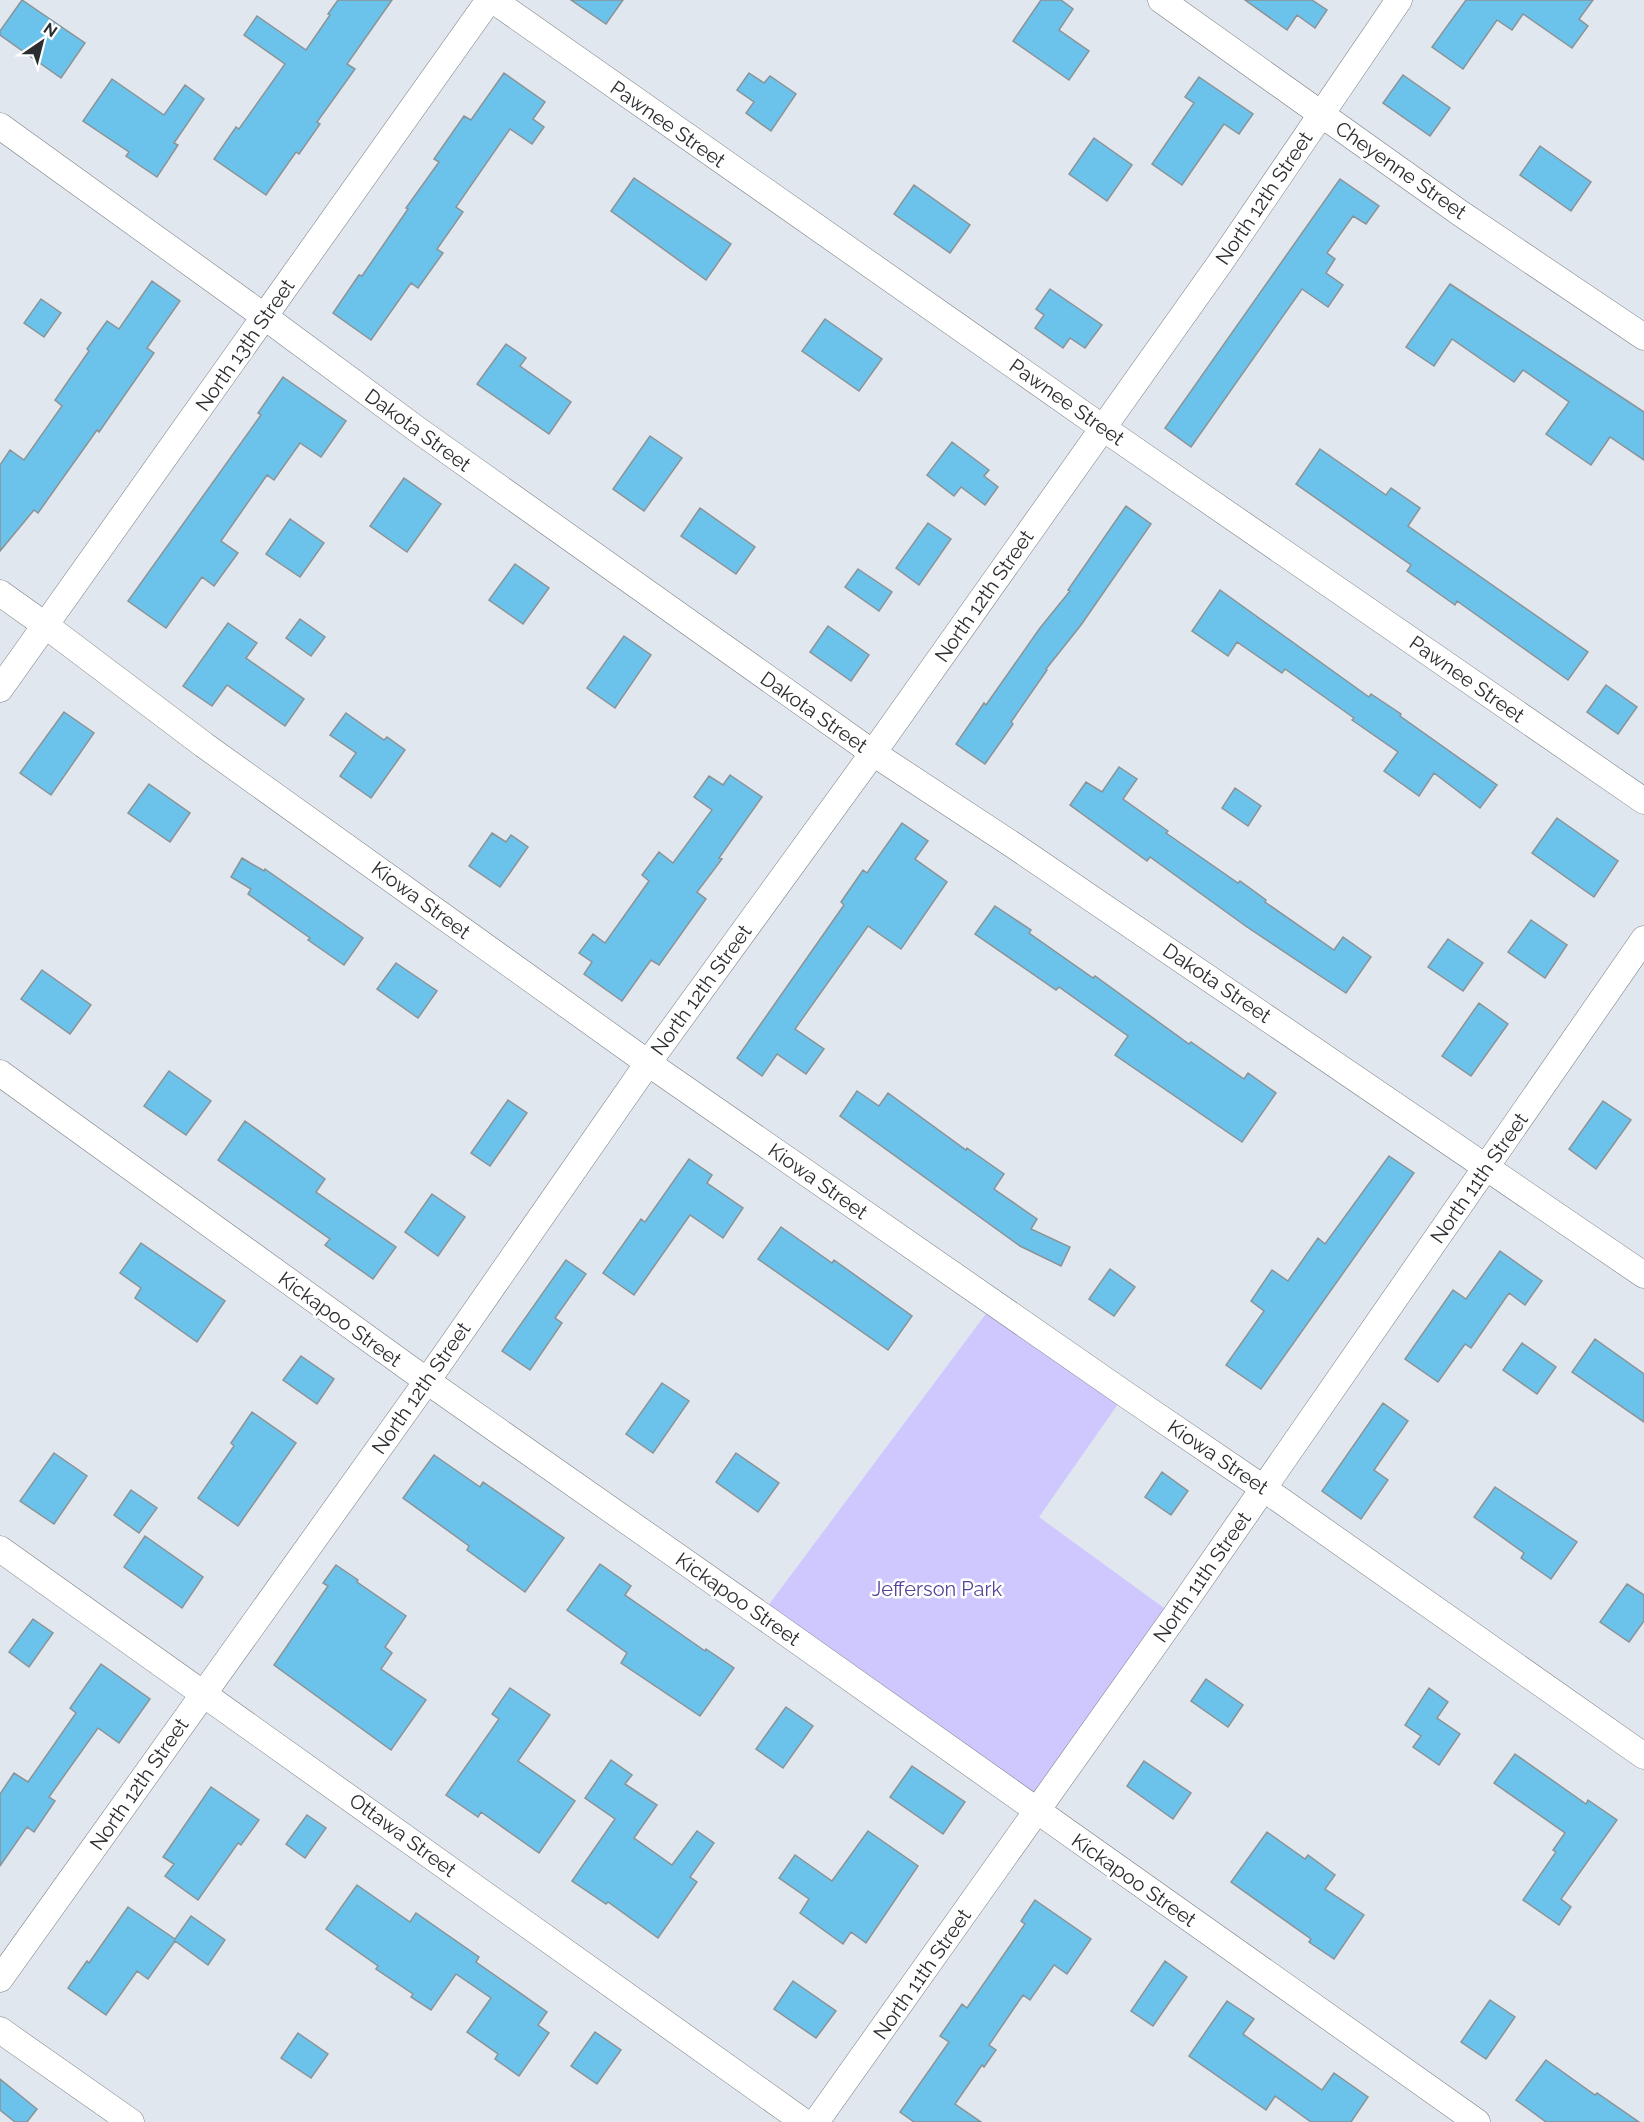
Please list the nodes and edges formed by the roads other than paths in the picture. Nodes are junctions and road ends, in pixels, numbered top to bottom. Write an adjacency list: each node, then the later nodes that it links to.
1 (491, 0): 6 (street, North 13th Street); 8 (street, Pawnee Street)
2 (1161, 0): 4 (street, Cheyenne Street)
3 (1399, 0): 4 (street, North 12th Street)
4 (1321, 114): 7 (street, Cheyenne Street); 8 (street, North 12th Street)
5 (0, 126): 6 (street, Dakota Street)
6 (265, 317): 10 (street, North 13th Street); 12 (street, Dakota Street)
7 (1644, 337)
8 (1103, 428): 12 (street, North 12th Street); 13 (street, Pawnee Street)
9 (0, 593): 10 (street, Kiowa Street)
10 (45, 625): 11 (street, North 13th Street); 15 (street, Kiowa Street)
11 (0, 689)
12 (873, 753): 15 (street, North 12th Street); 17 (street, Dakota Street)
13 (1644, 801)
14 (1644, 939): 17 (street, North 11th Street)
15 (648, 1063): 19 (street, North 12th Street); 20 (street, Kiowa Street)
16 (0, 1073): 19 (street, Kickapoo Street)
17 (1487, 1167): 18 (street, Dakota Street); 20 (street, North 11th Street)
18 (1644, 1275)
19 (426, 1382): 22 (street, North 12th Street); 24 (street, Kickapoo Street)
20 (1263, 1488): 23 (street, Kiowa Street); 24 (street, North 11th Street)
21 (0, 1549): 22 (street, Ottawa Street)
22 (204, 1693): 25 (street, North 12th Street); 28 (street, Ottawa Street)
23 (1644, 1756)
24 (1037, 1812): 29 (street, North 11th Street); 30 (street, Kickapoo Street)
25 (0, 1979)
26 (0, 2030): 27 (street)
27 (131, 2122)
28 (804, 2122)
29 (816, 2122)
30 (1477, 2122)

